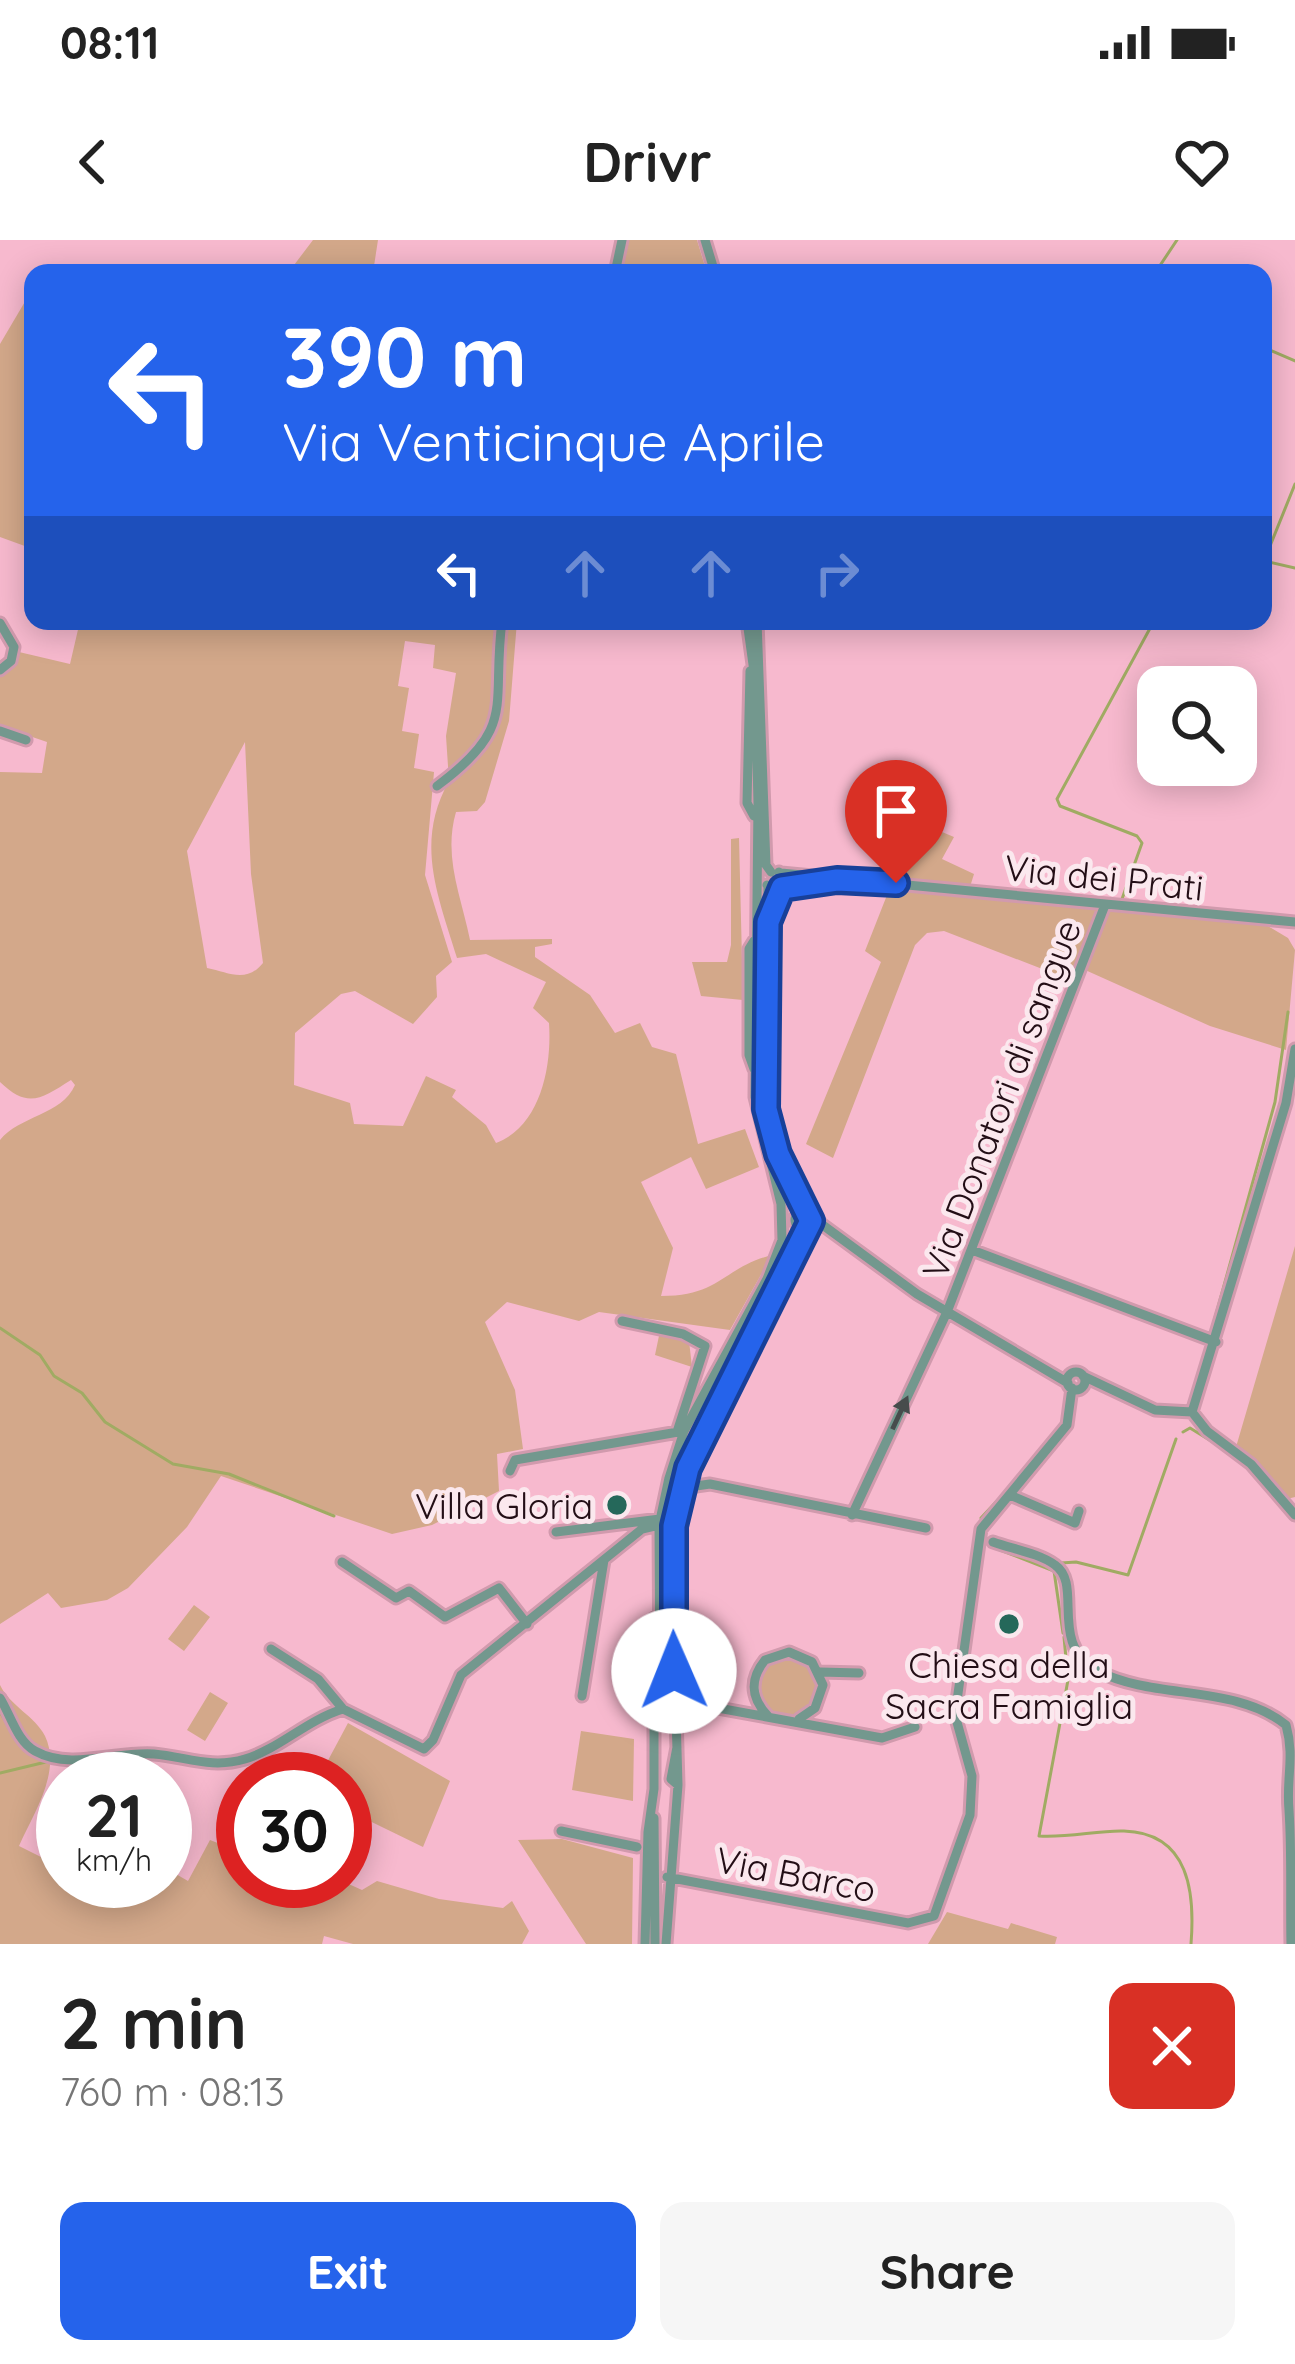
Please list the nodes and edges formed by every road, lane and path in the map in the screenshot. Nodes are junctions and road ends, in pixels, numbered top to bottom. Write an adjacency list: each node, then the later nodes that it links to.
1 (0, 622): 5 (street)
2 (502, 630): 8 (street)
3 (747, 630): 9 (street, Via dei Prati)
4 (757, 630): 9 (street)
5 (0, 670)
6 (0, 731): 7 (street)
7 (26, 740)
8 (437, 786)
9 (768, 879): 10 (street, Via dei Prati); 11 (street); 13 (street); 23 (street)
10 (837, 880): 11 (street, Via dei Prati); 12 (street, Via dei Prati)
11 (782, 888): 13 (street)
12 (1106, 905): 14 (street, Via dei Prati); 17 (street, Via Donatori di sangue)
13 (768, 922): 16 (street)
14 (1295, 922)
15 (1295, 1049): 20 (street)
16 (803, 1220): 18 (street); 24 (street, Via Barco)
17 (972, 1250): 18 (street, Via Donatori di sangue); 20 (street)
18 (947, 1312): 21 (street); 30 (street, Via Donatori di sangue, one-way to 18)
19 (622, 1321): 23 (street)
20 (1211, 1340): 22 (street)
21 (1076, 1385): 22 (street); 28 (street)
22 (1192, 1412): 31 (street)
23 (680, 1431): 25 (street); 32 (street)
24 (688, 1468): 26 (street); 27 (street, Via Barco)
25 (510, 1471)
26 (710, 1484): 27 (street); 30 (street)
27 (682, 1488): 44 (street, Via Barco)
28 (1010, 1495): 29 (street); 57 (street, Via Barco)
29 (1079, 1511)
30 (852, 1514): 33 (street)
31 (1295, 1515)
32 (659, 1522): 34 (street); 36 (street); 51 (street)
33 (926, 1528)
34 (556, 1532)
35 (993, 1542): 61 (street)
36 (604, 1560): 38 (street); 42 (street)
37 (342, 1562): 38 (street)
38 (527, 1624): 45 (street)
39 (271, 1649): 45 (street)
40 (820, 1672): 41 (street); 46 (street); 47 (street)
41 (860, 1673)
42 (582, 1696)
43 (0, 1698): 45 (street)
44 (674, 1700): 46 (street); 49 (street, Via Barco)
45 (343, 1709)
46 (768, 1716): 47 (street)
47 (794, 1721): 48 (street)
48 (915, 1727)
49 (679, 1742): 50 (street); 52 (street, Via Barco)
50 (671, 1767): 51 (street); 52 (street)
51 (654, 1772): 53 (street)
52 (678, 1785): 53 (street); 57 (street, Via Barco)
53 (654, 1789): 54 (street)
54 (653, 1814): 58 (street); 59 (street)
55 (561, 1831): 56 (street)
56 (637, 1847)
57 (667, 1877): 60 (street)
58 (645, 1944)
59 (655, 1944)
60 (666, 1944)
61 (1291, 1944)

